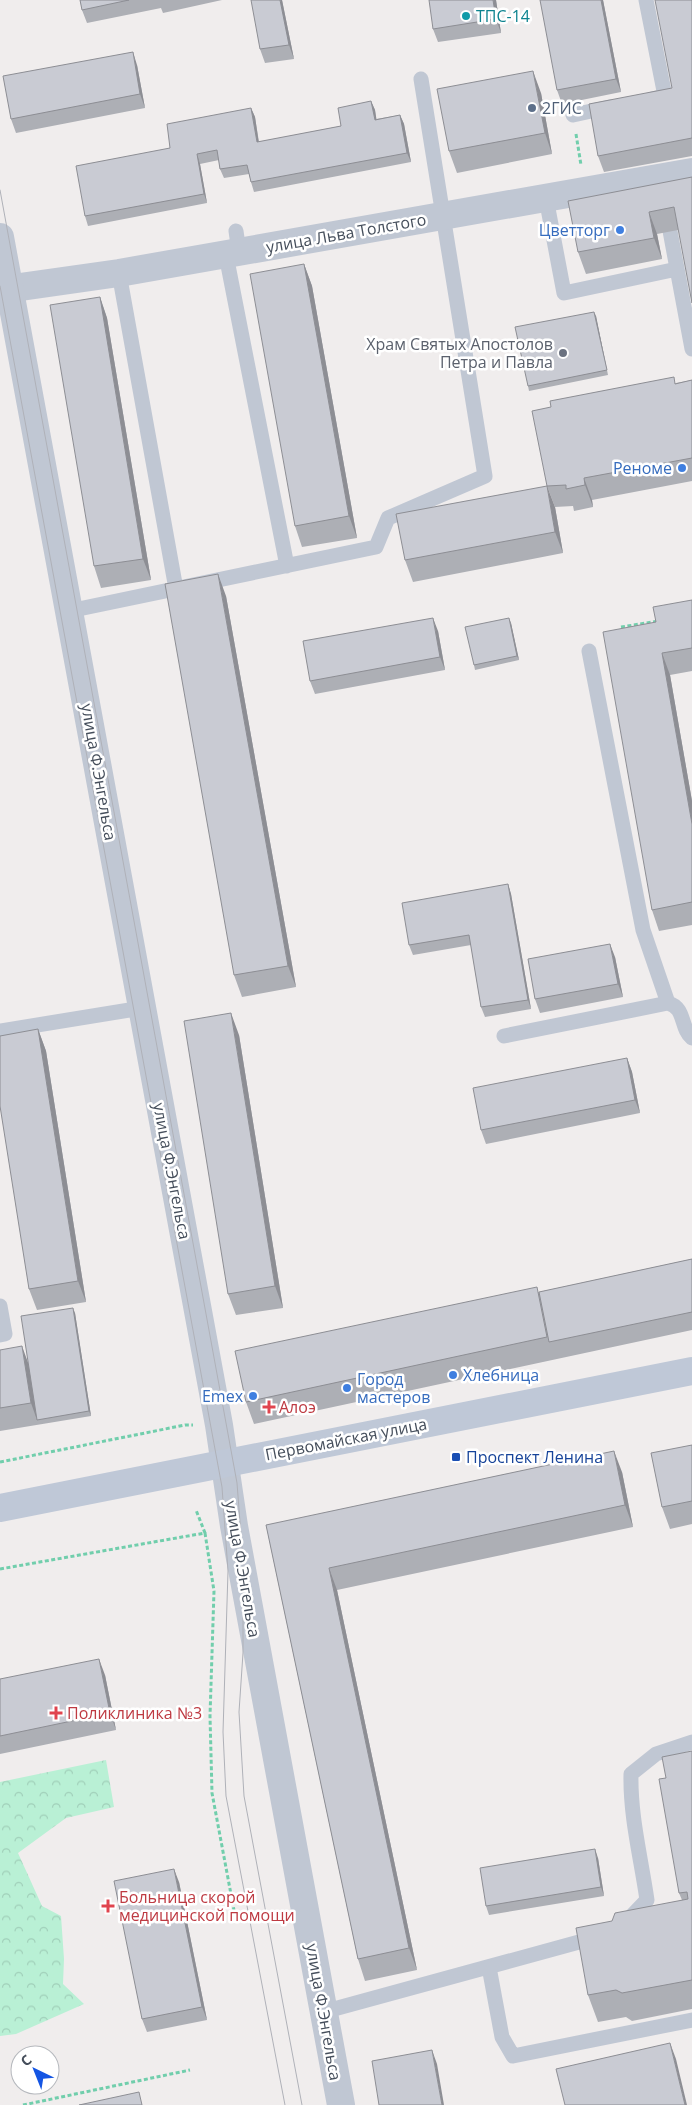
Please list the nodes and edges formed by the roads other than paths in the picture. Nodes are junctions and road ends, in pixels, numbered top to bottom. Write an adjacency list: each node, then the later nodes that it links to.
1 (646, 0): 3 (lane)
2 (421, 79): 6 (lane)
3 (573, 115)
4 (692, 172): 5 (street, улица Льва Толстого)
5 (546, 198): 6 (street, улица Льва Толстого); 10 (lane)
6 (443, 216): 9 (street, улица Льва Толстого); 14 (lane)
7 (670, 231): 10 (lane)
8 (0, 237): 12 (street, улица Ф.Энгельса)
9 (233, 246): 11 (street, улица Льва Толстого); 14 (lane)
10 (677, 269): 13 (lane)
11 (120, 274): 12 (street, улица Льва Толстого); 15 (lane)
12 (5, 289): 16 (street, улица Ф.Энгельса)
13 (692, 349)
14 (287, 566): 15 (lane)
15 (176, 589): 16 (lane)
16 (69, 611): 19 (street, улица Ф.Энгельса)
17 (589, 651): 18 (lane)
18 (668, 1003): 21 (lane); 22 (lane)
19 (142, 1008): 20 (lane); 26 (street, улица Ф.Энгельса)
20 (0, 1031)
21 (504, 1036)
22 (692, 1038)
23 (0, 1306): 24 (lane)
24 (0, 1335)
25 (692, 1371): 26 (main road, Первомайская улица)
26 (226, 1463): 27 (main road, Первомайская улица); 30 (street, улица Ф.Энгельса)
27 (0, 1508)
28 (692, 1742): 29 (lane)
29 (489, 1967): 30 (lane); 31 (lane)
30 (323, 2012): 32 (street, улица Ф.Энгельса)
31 (692, 2020)
32 (341, 2105)

